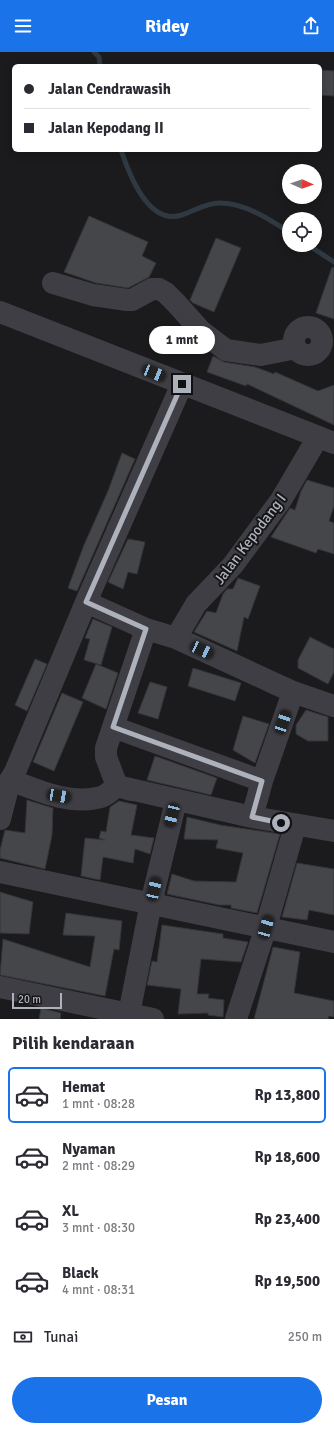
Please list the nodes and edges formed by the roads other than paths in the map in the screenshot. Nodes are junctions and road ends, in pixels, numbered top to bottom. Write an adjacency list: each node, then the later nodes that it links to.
1 (53, 283): 3 (street)
2 (0, 312): 4 (street)
3 (328, 339)
4 (182, 384): 5 (street); 6 (street)
5 (326, 440): 8 (street, Jalan Kepodang I)
6 (86, 602): 7 (street); 12 (street)
7 (146, 629): 8 (street); 11 (street)
8 (176, 638): 9 (street)
9 (294, 692): 10 (street); 13 (street)
10 (334, 706)
11 (113, 727): 13 (street); 14 (street)
12 (8, 772): 14 (street); 17 (street)
13 (262, 781): 16 (street)
14 (117, 786): 15 (street)
15 (176, 801): 16 (street); 21 (street)
16 (252, 817): 18 (street)
17 (0, 819)
18 (295, 826): 19 (street); 22 (street)
19 (334, 831)
20 (0, 872): 21 (street)
21 (151, 903): 22 (street); 25 (street)
22 (266, 927): 23 (street); 27 (street)
23 (334, 942)
24 (0, 986): 25 (street)
25 (128, 1016): 26 (street)
26 (153, 1019)
27 (236, 1019)

